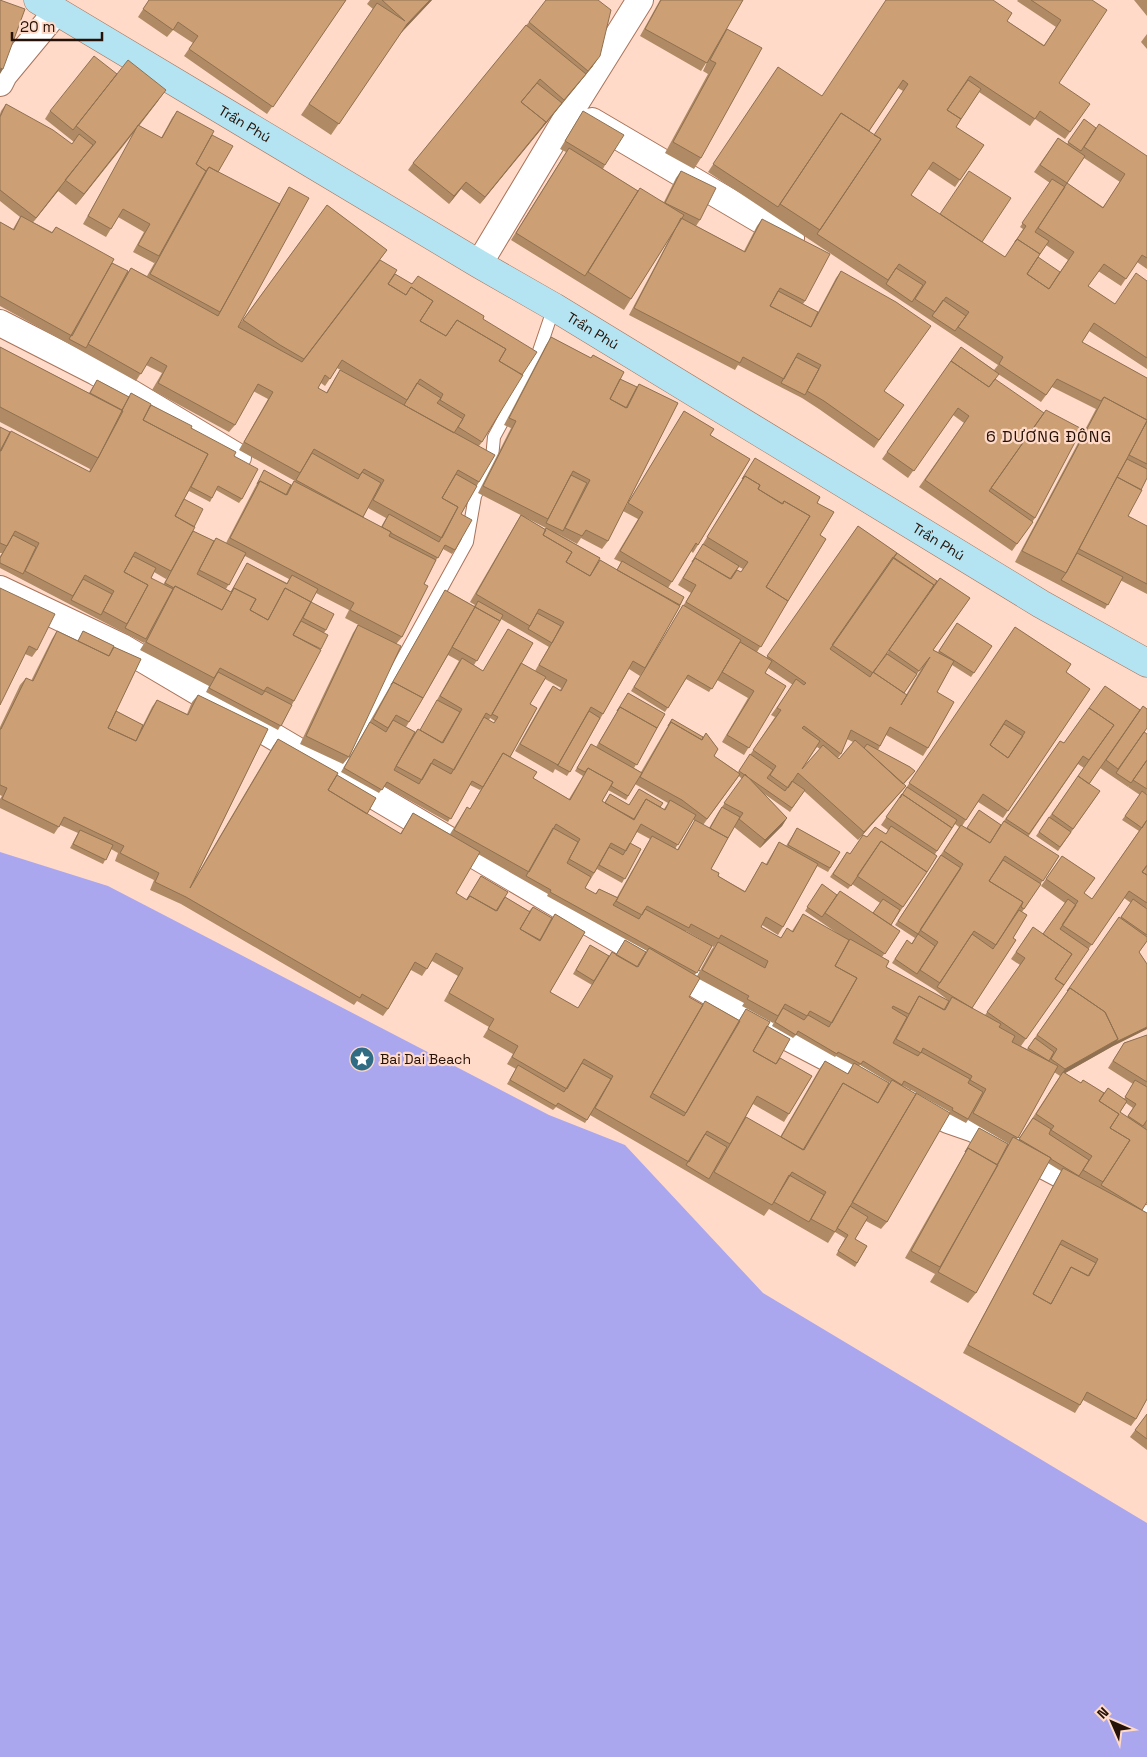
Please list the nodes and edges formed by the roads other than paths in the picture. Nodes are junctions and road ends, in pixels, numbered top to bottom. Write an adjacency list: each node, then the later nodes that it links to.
1 (640, 0): 4 (street)
2 (47, 6): 3 (street); 6 (street, Trần Phú)
3 (0, 83)
4 (572, 109): 5 (street); 6 (street)
5 (809, 249)
6 (479, 264): 7 (street, Trần Phú)
7 (554, 307): 11 (street, Trần Phú); 12 (lane)
8 (0, 323): 9 (street)
9 (238, 457)
10 (0, 590): 12 (street)
11 (1147, 663)
12 (338, 774): 13 (street)
13 (1147, 1220)

